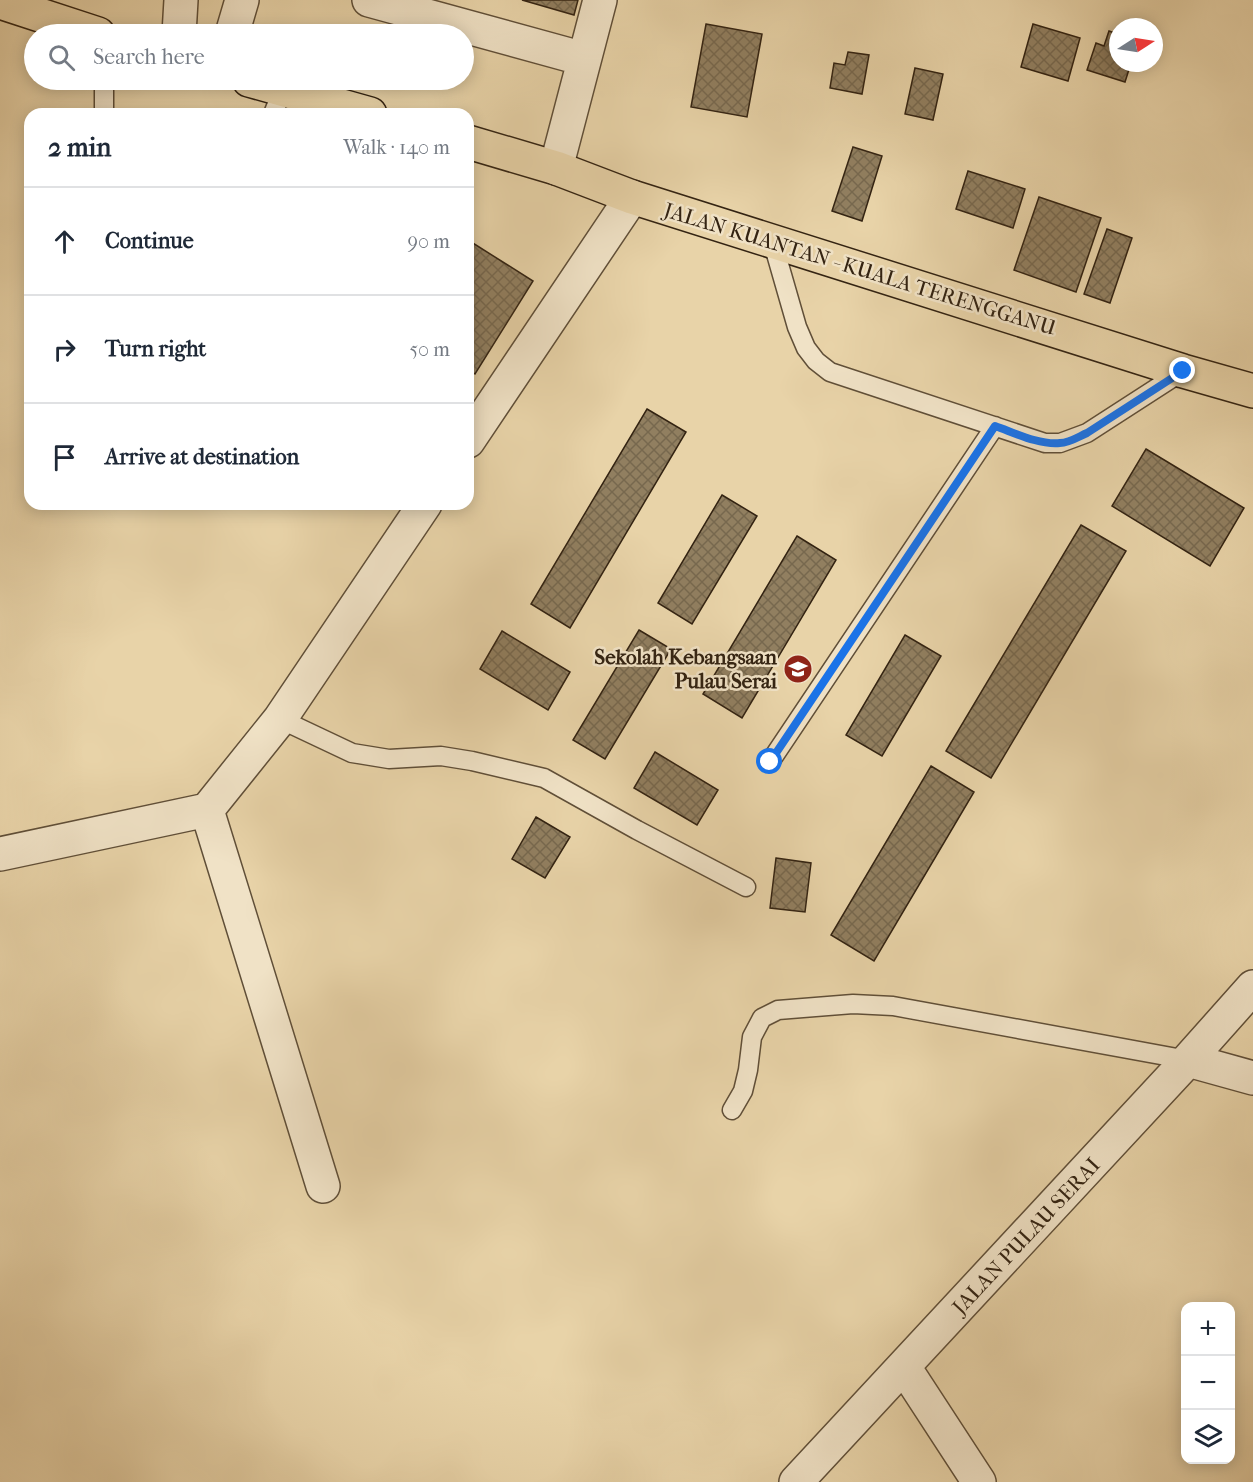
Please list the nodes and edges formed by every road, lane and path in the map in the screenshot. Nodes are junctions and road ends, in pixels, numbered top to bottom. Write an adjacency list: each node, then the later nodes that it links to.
1 (181, 0): 7 (street)
2 (242, 0): 8 (street)
3 (369, 0): 9 (street)
4 (600, 0): 11 (street)
5 (19, 5): 6 (highway)
6 (71, 24)
7 (180, 24)
8 (235, 24)
9 (456, 24)
10 (474, 29): 11 (street)
11 (584, 59): 18 (street)
12 (104, 90): 15 (lane)
13 (263, 90): 14 (highway)
14 (278, 101): 16 (highway)
15 (104, 108)
16 (328, 108)
17 (474, 144): 18 (highway, JALAN KUANTAN - KUALA TERENGGANU)
18 (556, 168): 19 (highway, JALAN KUANTAN - KUALA TERENGGANU)
19 (632, 197): 20 (highway, JALAN KUANTAN - KUALA TERENGGANU); 24 (street)
20 (772, 240): 21 (highway, JALAN KUANTAN - KUALA TERENGGANU); 23 (lane)
21 (1183, 371): 22 (highway, JALAN KUANTAN - KUALA TERENGGANU); 23 (lane)
22 (1253, 391)
23 (995, 426): 27 (lane)
24 (474, 432)
25 (421, 510): 26 (street)
26 (280, 719): 28 (street); 30 (lane)
27 (770, 762)
28 (207, 810): 29 (street); 35 (street)
29 (0, 854)
30 (746, 887)
31 (1253, 987): 32 (street, JALAN PULAU SERAI)
32 (1188, 1060): 33 (street); 34 (lane); 36 (street, JALAN PULAU SERAI)
33 (1253, 1078)
34 (732, 1110)
35 (323, 1186)
36 (904, 1367): 37 (street, JALAN PULAU SERAI); 38 (street)
37 (796, 1482)
38 (979, 1482)

